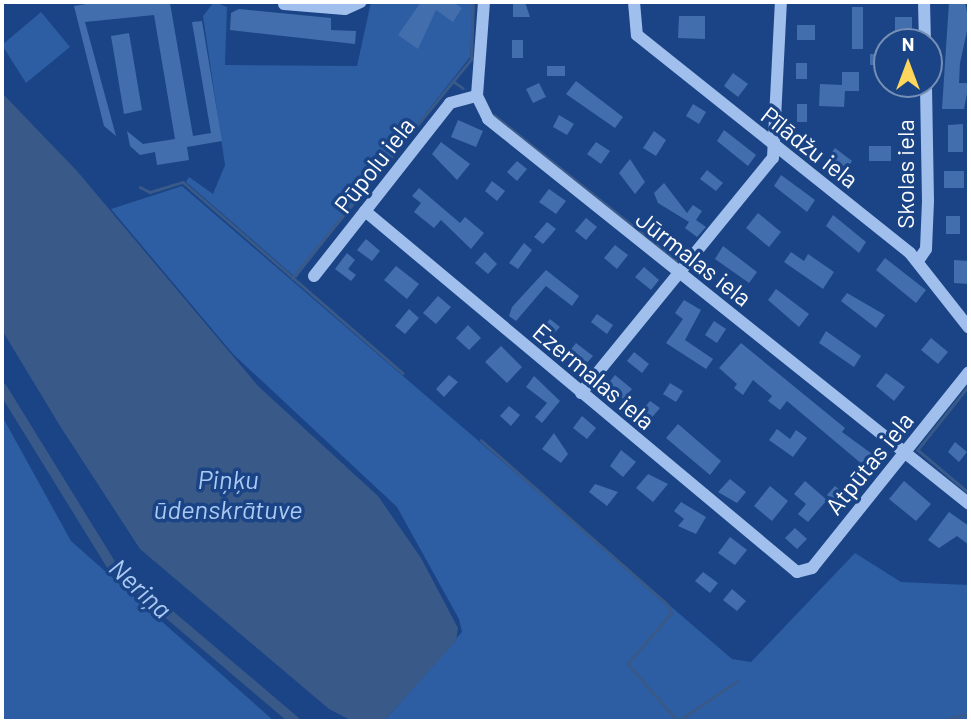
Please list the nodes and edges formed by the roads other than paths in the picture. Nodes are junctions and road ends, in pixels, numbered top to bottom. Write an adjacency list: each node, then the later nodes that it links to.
1 (361, 2): 6 (street)
2 (484, 2): 8 (street)
3 (634, 2): 10 (street, Pīlādžu iela)
4 (780, 2): 10 (street)
5 (925, 2): 7 (street)
6 (284, 4)
7 (925, 28)
8 (478, 96): 11 (street, Pūpolu iela); 13 (street, Jūrmalas iela)
9 (926, 98): 12 (street, Skolas iela)
10 (777, 148): 12 (street, Pīlādžu iela); 13 (street)
11 (365, 211): 14 (street, Pūpolu iela); 17 (street, Ezermalas iela)
12 (918, 261): 15 (street, Pīlādžu iela)
13 (679, 274): 17 (street); 18 (street, Jūrmalas iela)
14 (313, 276)
15 (969, 328)
16 (969, 373): 18 (street, Atpūtas iela)
17 (581, 393): 20 (street, Ezermalas iela)
18 (905, 453): 19 (street, Jūrmalas iela); 20 (street, Atpūtas iela)
19 (969, 504)
20 (797, 572)

